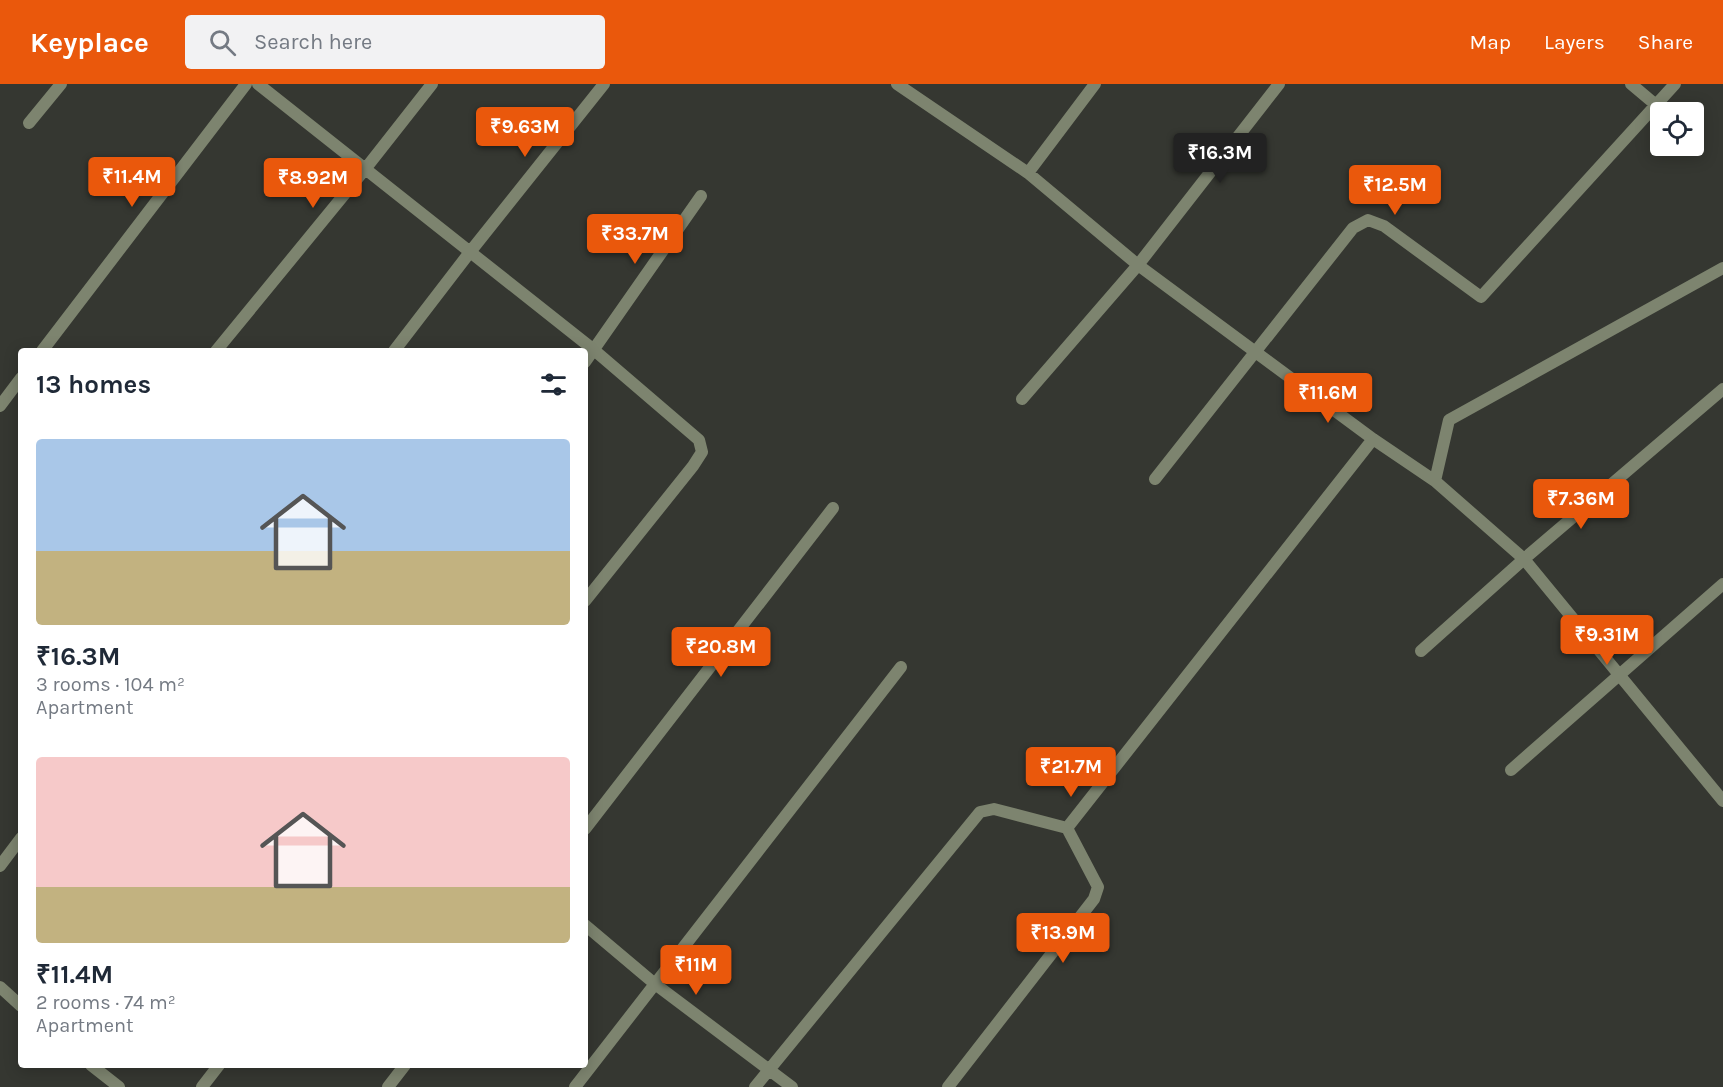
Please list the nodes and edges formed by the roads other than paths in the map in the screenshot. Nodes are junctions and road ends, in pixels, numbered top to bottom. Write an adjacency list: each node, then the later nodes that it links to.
1 (61, 84): 14 (street)
2 (246, 84): 21 (street)
3 (258, 84): 15 (street)
4 (432, 84): 15 (street)
5 (604, 84): 18 (street)
6 (897, 84): 16 (street)
7 (1095, 84): 16 (street)
8 (1279, 84): 19 (street)
9 (1631, 84): 11 (street)
10 (1676, 84): 12 (street)
11 (1652, 102)
12 (1659, 102)
13 (1650, 112): 25 (street)
14 (29, 123)
15 (366, 168): 18 (street); 22 (street)
16 (1028, 173): 19 (street)
17 (701, 196): 24 (street)
18 (470, 252): 23 (street); 24 (street)
19 (1138, 265): 25 (street); 29 (street)
20 (1723, 268): 33 (street)
21 (44, 348)
22 (218, 348)
23 (396, 348)
24 (594, 350): 26 (street); 37 (street)
25 (1256, 352): 31 (street); 32 (street)
26 (588, 358)
27 (18, 382): 30 (street)
28 (1723, 388): 35 (street)
29 (1022, 399)
30 (0, 406)
31 (1372, 439): 33 (street); 44 (street)
32 (1155, 479)
33 (1435, 481): 35 (street)
34 (833, 508): 43 (street)
35 (1524, 559): 38 (street); 40 (street)
36 (1723, 584): 40 (street)
37 (588, 597)
38 (1421, 651)
39 (901, 667): 48 (street)
40 (1619, 676): 41 (street); 42 (street)
41 (1511, 771)
42 (1721, 794)
43 (588, 824)
44 (1067, 828): 54 (street); 61 (street)
45 (18, 842): 46 (street)
46 (0, 866)
47 (588, 928): 48 (street)
48 (655, 984): 54 (street); 58 (street)
49 (0, 987): 50 (street)
50 (18, 1003)
51 (95, 1068): 55 (street)
52 (217, 1068): 56 (street)
53 (403, 1068): 57 (street)
54 (768, 1069): 59 (street); 60 (street)
55 (119, 1087)
56 (202, 1087)
57 (388, 1087)
58 (575, 1087)
59 (755, 1087)
60 (792, 1087)
61 (948, 1087)

